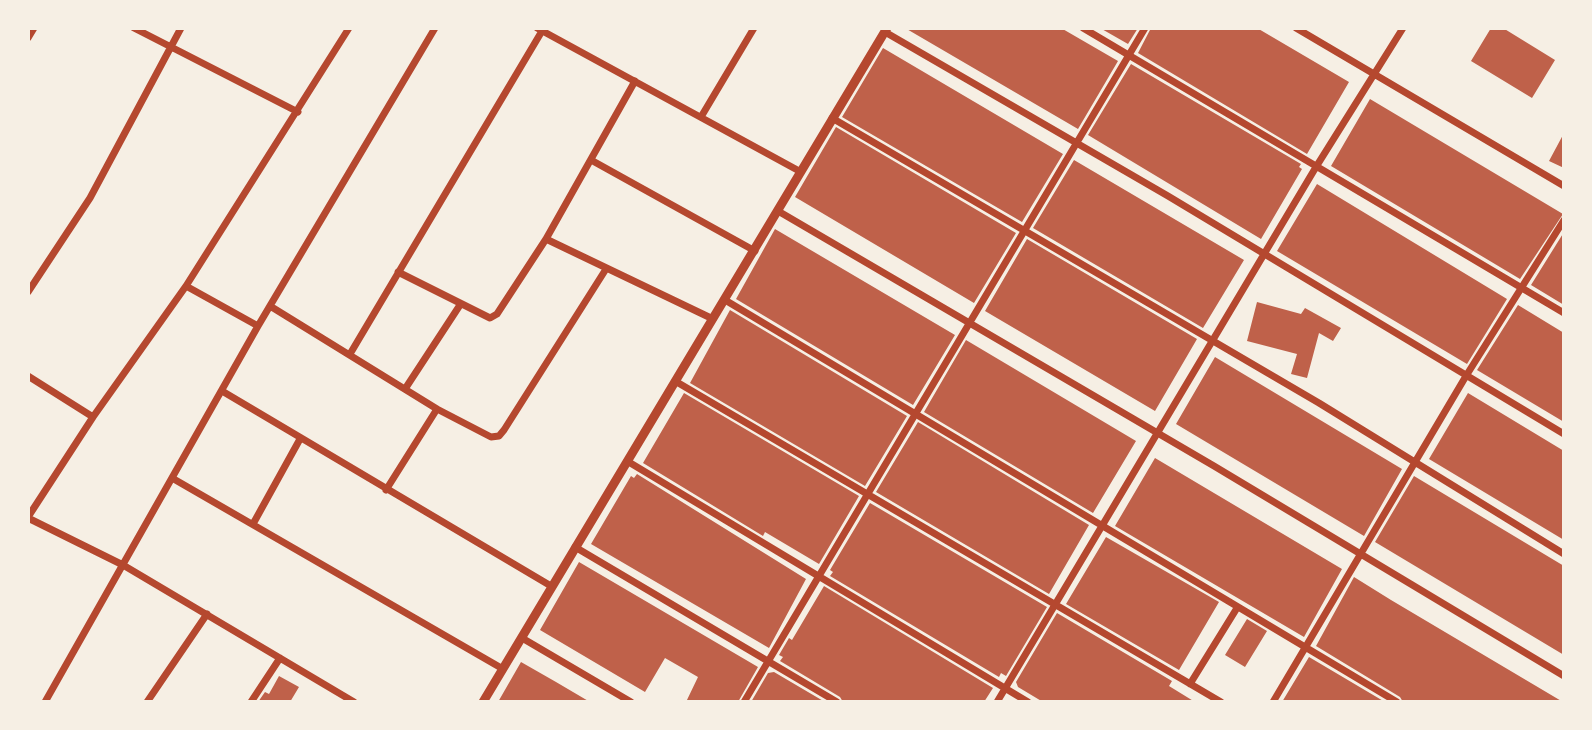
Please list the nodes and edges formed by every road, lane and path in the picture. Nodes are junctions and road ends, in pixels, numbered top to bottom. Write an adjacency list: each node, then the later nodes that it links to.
1 (34, 28): 14 (street)
2 (134, 28): 15 (street)
3 (181, 28): 15 (street)
4 (349, 28): 19 (street)
5 (435, 28): 40 (street)
6 (743, 28): 12 (street)
7 (1083, 28): 16 (street)
8 (1145, 28): 16 (street)
9 (1296, 28): 17 (street)
10 (1403, 28): 17 (street)
11 (540, 29): 18 (street); 34 (street)
12 (753, 30): 20 (street)
13 (886, 30): 21 (street); 22 (street)
14 (28, 38)
15 (170, 47): 19 (street); 37 (street)
16 (1130, 54): 22 (street); 24 (street)
17 (1375, 76): 24 (street); 26 (street)
18 (635, 80): 20 (street); 23 (street)
19 (298, 111): 35 (street)
20 (701, 117): 25 (street)
21 (832, 118): 25 (street); 29 (street)
22 (1078, 143): 29 (street); 32 (street)
23 (591, 160): 30 (street); 31 (street)
24 (1317, 167): 32 (street); 36 (street)
25 (801, 172): 27 (street)
26 (1564, 186)
27 (778, 211): 31 (street); 43 (street)
28 (1564, 220): 36 (street)
29 (1026, 232): 43 (street); 45 (street)
30 (546, 239): 33 (street); 39 (street)
31 (755, 251): 38 (street)
32 (1264, 255): 45 (street); 48 (street)
33 (606, 269): 42 (street); 52 (street)
34 (398, 272): 39 (street); 46 (street)
35 (186, 286): 44 (street); 54 (street)
36 (1522, 288): 41 (street); 48 (street)
37 (28, 292)
38 (724, 300): 42 (street); 53 (street)
39 (460, 305): 50 (street)
40 (270, 306): 44 (street); 46 (street)
41 (1564, 313)
42 (713, 319): 49 (street)
43 (970, 323): 53 (street); 55 (street)
44 (258, 326): 51 (street)
45 (1213, 342): 55 (street); 59 (street)
46 (350, 354): 50 (street)
47 (28, 376): 54 (street)
48 (1466, 376): 56 (street); 59 (street)
49 (676, 381): 58 (street); 62 (street)
50 (405, 389): 52 (street)
51 (222, 391): 57 (street); 60 (street)
52 (437, 409): 61 (street)
53 (917, 413): 62 (street); 65 (street)
54 (93, 417): 63 (street)
55 (1158, 433): 65 (street); 67 (street)
56 (1564, 434)
57 (300, 439): 61 (street); 64 (street)
58 (627, 461): 66 (street); 70 (street)
59 (1417, 462): 67 (street); 68 (street)
60 (172, 478): 64 (street); 69 (street)
61 (386, 491): 71 (street)
62 (870, 494): 70 (street); 72 (street)
63 (28, 517): 69 (street)
64 (253, 524): 79 (street)
65 (1104, 526): 72 (street); 73 (street)
66 (575, 547): 71 (street); 78 (street)
67 (1364, 554): 76 (street); 80 (street)
68 (1564, 554)
69 (123, 565): 74 (street); 83 (street)
70 (820, 578): 78 (street); 82 (street)
71 (551, 586): 75 (street)
72 (1055, 606): 81 (street); 82 (street)
73 (1237, 608): 76 (street); 81 (street)
74 (207, 614): 77 (street); 84 (street)
75 (522, 638): 79 (street); 88 (street)
76 (1306, 649): 94 (street); 95 (street)
77 (279, 658): 85 (street); 86 (street)
78 (769, 662): 89 (street); 90 (street)
79 (503, 669): 87 (street)
80 (1564, 676)
81 (1190, 684): 93 (street)
82 (1005, 688): 91 (street); 92 (street)
83 (45, 702)
84 (147, 702)
85 (251, 702)
86 (354, 702)
87 (483, 702)
88 (631, 702)
89 (744, 702)
90 (837, 702)
91 (997, 702)
92 (1028, 702)
93 (1221, 702)
94 (1273, 702)
95 (1397, 702)

